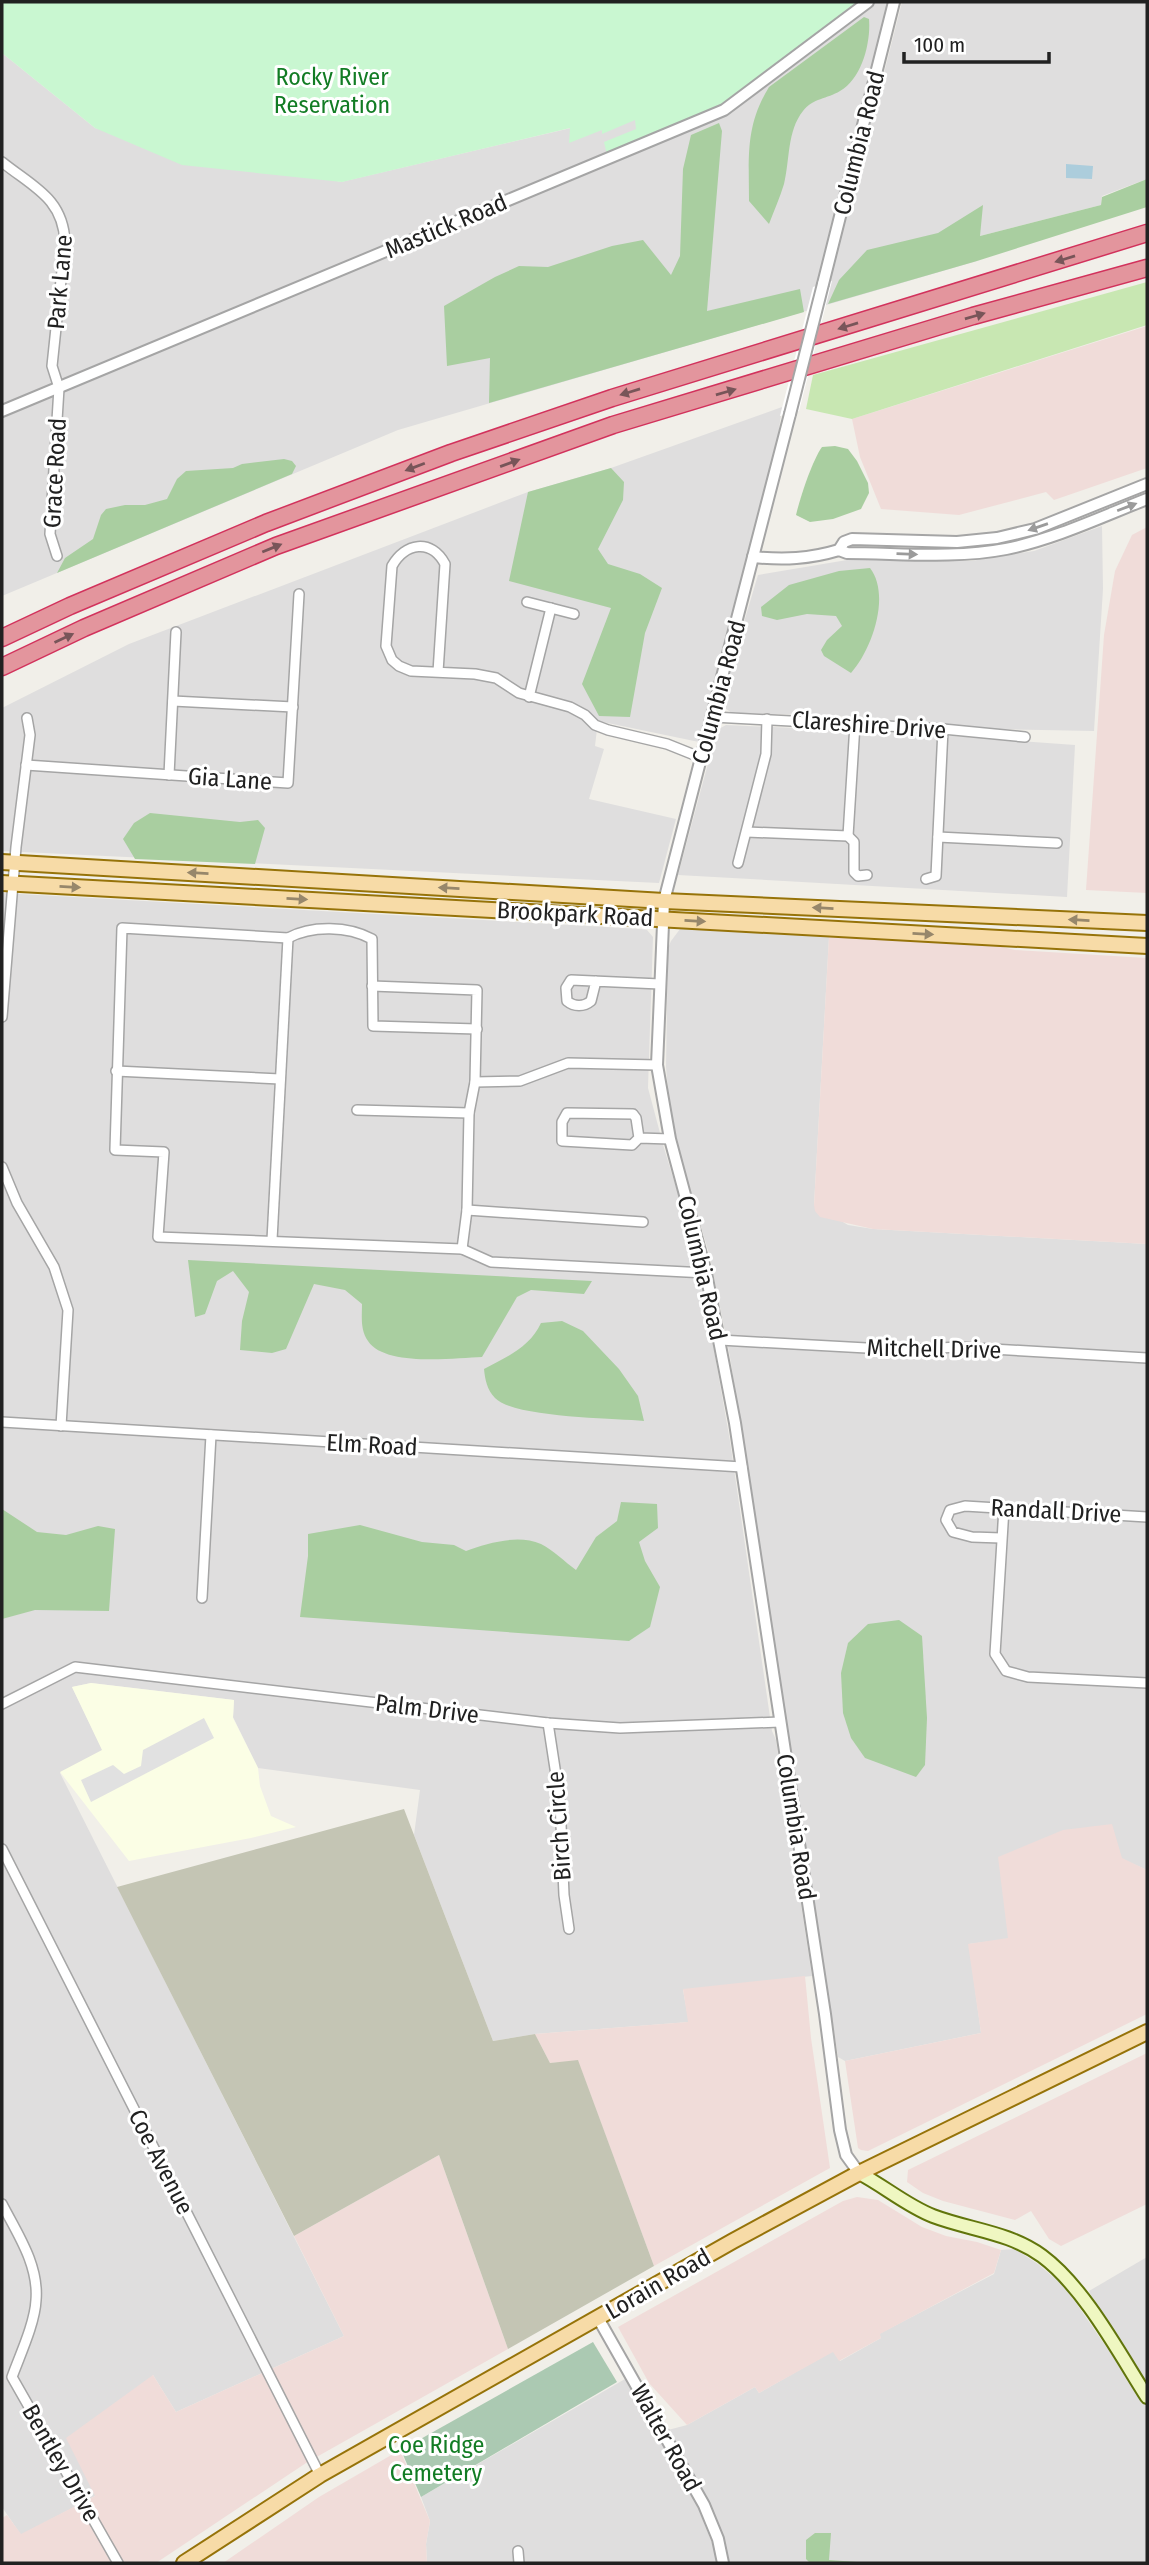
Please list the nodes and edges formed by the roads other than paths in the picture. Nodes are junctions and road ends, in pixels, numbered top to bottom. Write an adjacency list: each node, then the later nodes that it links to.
1 (868, 2): 6 (street, Mastick Road)
2 (894, 2): 12 (street, Columbia Road, bridge)
3 (2, 162): 6 (street, Park Lane)
4 (1147, 233): 18 (highway, one-way to 18)
5 (1147, 268): 19 (highway, one-way to 5)
6 (59, 388): 7 (street, Mastick Road); 11 (street, Grace Road)
7 (2, 411)
8 (1147, 484): 10 (street, one-way to 10)
9 (1147, 499): 10 (street, one-way to 9)
10 (839, 550): 12 (street)
11 (57, 556)
12 (753, 557): 24 (street, Columbia Road)
13 (299, 594): 23 (street, Gia Lane)
14 (527, 602): 15 (street)
15 (551, 608): 16 (street); 21 (street)
16 (575, 614)
17 (176, 632): 22 (street)
18 (2, 638)
19 (2, 667)
20 (438, 672): 20 (street); 21 (street)
21 (529, 696): 30 (street)
22 (173, 701): 23 (street); 32 (street)
23 (293, 707): 32 (street, Gia Lane)
24 (713, 717): 26 (street, Clareshire Drive); 30 (street, Columbia Road)
25 (27, 718): 31 (street)
26 (767, 719): 27 (street, Clareshire Drive); 33 (street)
27 (855, 724): 28 (street, Clareshire Drive); 34 (street)
28 (943, 729): 29 (street, Clareshire Drive); 35 (street)
29 (1025, 737)
30 (702, 758): 42 (street, Columbia Road)
31 (26, 765): 32 (street, Gia Lane); 37 (street)
32 (169, 775)
33 (747, 832): 34 (street); 38 (street)
34 (848, 836): 39 (street)
35 (938, 838): 36 (street); 40 (street)
36 (1057, 843)
37 (8, 862): 41 (street); 42 (main road, Brookpark Road, one-way to 37)
38 (738, 863)
39 (867, 875)
40 (926, 879)
41 (8, 883): 43 (main road, Brookpark Road, one-way to 43); 50 (street)
42 (664, 901): 43 (street, Columbia Road); 44 (main road, Brookpark Road, one-way to 42)
43 (664, 919): 46 (main road, Brookpark Road, one-way to 46); 48 (street, Columbia Road)
44 (1147, 923)
45 (288, 938): 49 (street); 53 (street); 54 (street)
46 (1147, 946)
47 (596, 981): 48 (street)
48 (660, 984): 52 (street, Columbia Road)
49 (372, 986): 51 (street); 51 (street)
50 (2, 1017)
51 (477, 1029): 55 (street)
52 (657, 1065): 55 (street); 59 (street, Columbia Road)
53 (116, 1071): 54 (street); 63 (street)
54 (280, 1079): 63 (street)
55 (475, 1082): 57 (street)
56 (357, 1110): 57 (street)
57 (469, 1113): 61 (street)
58 (639, 1138): 58 (street); 59 (street)
59 (670, 1139): 65 (street, Columbia Road)
60 (2, 1167): 69 (street)
61 (467, 1210): 62 (street); 64 (street)
62 (643, 1222)
63 (272, 1240): 64 (street)
64 (462, 1249): 65 (street)
65 (706, 1273): 66 (street, Columbia Road)
66 (720, 1340): 67 (street, Mitchell Drive); 71 (street, Columbia Road)
67 (1147, 1357)
68 (2, 1422): 69 (street, Elm Road)
69 (61, 1426): 70 (street, Elm Road)
70 (211, 1435): 71 (street, Elm Road); 75 (street)
71 (742, 1467): 78 (street, Columbia Road)
72 (1004, 1508): 73 (street, Randall Drive); 74 (street); 74 (street, Randall Drive)
73 (1147, 1517)
74 (1001, 1538): 76 (street)
75 (202, 1598)
76 (1147, 1683)
77 (2, 1704): 79 (street, Palm Drive)
78 (780, 1722): 79 (street, Palm Drive); 83 (street, Columbia Road)
79 (548, 1723): 81 (street, Birch Circle)
80 (2, 1849): 89 (street, Coe Avenue)
81 (569, 1929)
82 (1147, 2032): 83 (main road, Lorain Road)
83 (859, 2173): 85 (main road, Lorain Road); 88 (main road)
84 (2, 2204): 87 (street, Bentley Drive)
85 (598, 2318): 89 (main road, Lorain Road); 94 (street, Walter Road)
86 (2, 2376): 87 (street)
87 (12, 2377): 91 (street, Bentley Drive)
88 (1147, 2397)
89 (320, 2475): 92 (main road, Lorain Road)
90 (518, 2552): 93 (street)
91 (118, 2563)
92 (184, 2563)
93 (519, 2563)
94 (723, 2563)

